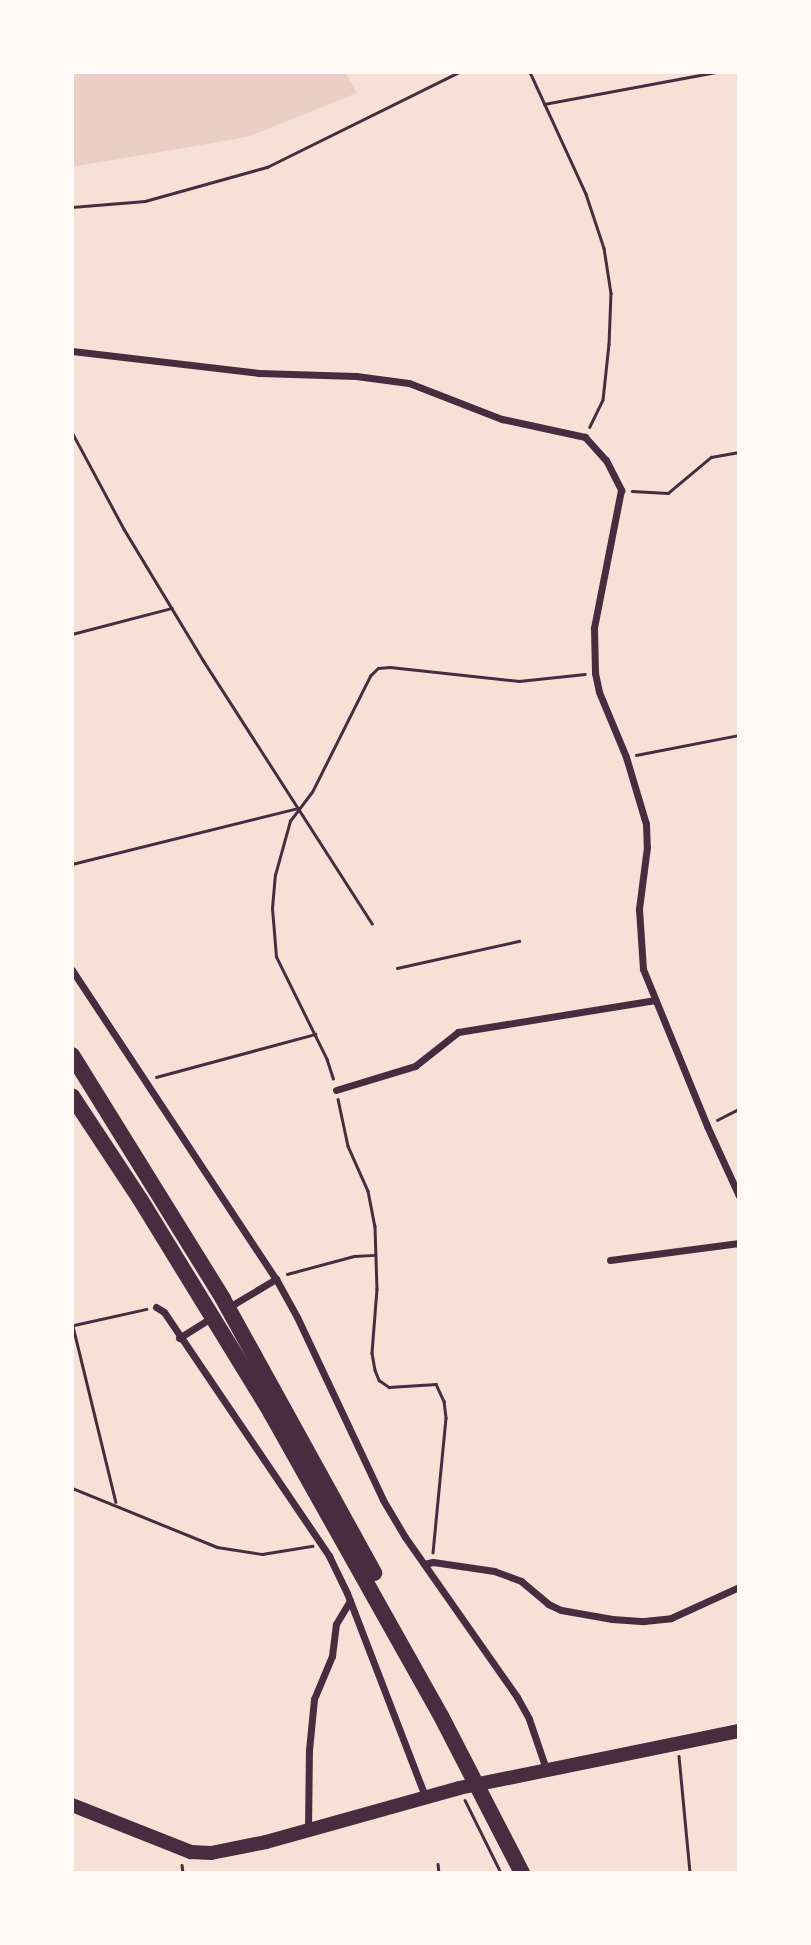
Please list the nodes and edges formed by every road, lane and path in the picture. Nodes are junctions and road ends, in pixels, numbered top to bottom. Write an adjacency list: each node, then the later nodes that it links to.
1 (459, 72): 5 (path)
2 (530, 72): 4 (path)
3 (717, 72): 4 (path)
4 (544, 104): 8 (path)
5 (72, 207)
6 (72, 351): 8 (street)
7 (72, 432): 11 (path)
8 (585, 437): 10 (street)
9 (739, 452): 10 (path)
10 (621, 490): 13 (street)
11 (172, 608): 12 (path); 16 (path)
12 (72, 634)
13 (595, 673): 15 (street); 16 (path)
14 (739, 735): 15 (path)
15 (626, 757): 22 (street)
16 (298, 808): 17 (path); 18 (path); 23 (path)
17 (72, 864)
18 (372, 923)
19 (519, 941): 20 (path)
20 (397, 968)
21 (72, 970): 25 (street)
22 (655, 1000): 26 (street); 29 (street)
23 (314, 1034): 25 (path); 26 (path)
24 (72, 1055): 45 (highway)
25 (148, 1082): 34 (street)
26 (336, 1090): 32 (path)
27 (72, 1096): 45 (highway)
28 (739, 1109): 29 (path)
29 (707, 1126): 30 (street)
30 (739, 1196)
31 (739, 1243): 33 (street)
32 (375, 1255): 34 (path); 41 (path)
33 (610, 1260)
34 (273, 1281): 37 (street); 42 (street)
35 (156, 1307): 36 (path); 37 (street)
36 (72, 1324): 39 (path)
37 (179, 1338): 40 (street)
38 (72, 1488): 39 (path)
39 (116, 1503): 40 (path)
40 (321, 1542): 44 (street)
41 (433, 1562): 42 (street); 43 (street)
42 (424, 1563): 48 (street)
43 (739, 1587)
44 (350, 1601): 50 (street); 52 (street)
45 (441, 1716): 56 (highway)
46 (739, 1731): 47 (main road)
47 (678, 1742): 48 (main road); 57 (path)
48 (546, 1769): 49 (main road)
49 (459, 1787): 50 (main road); 55 (path)
50 (425, 1796): 52 (main road)
51 (72, 1805): 52 (main road)
52 (308, 1829)
53 (438, 1864): 54 (path)
54 (439, 1873)
55 (501, 1873)
56 (522, 1873)
57 (690, 1873)

